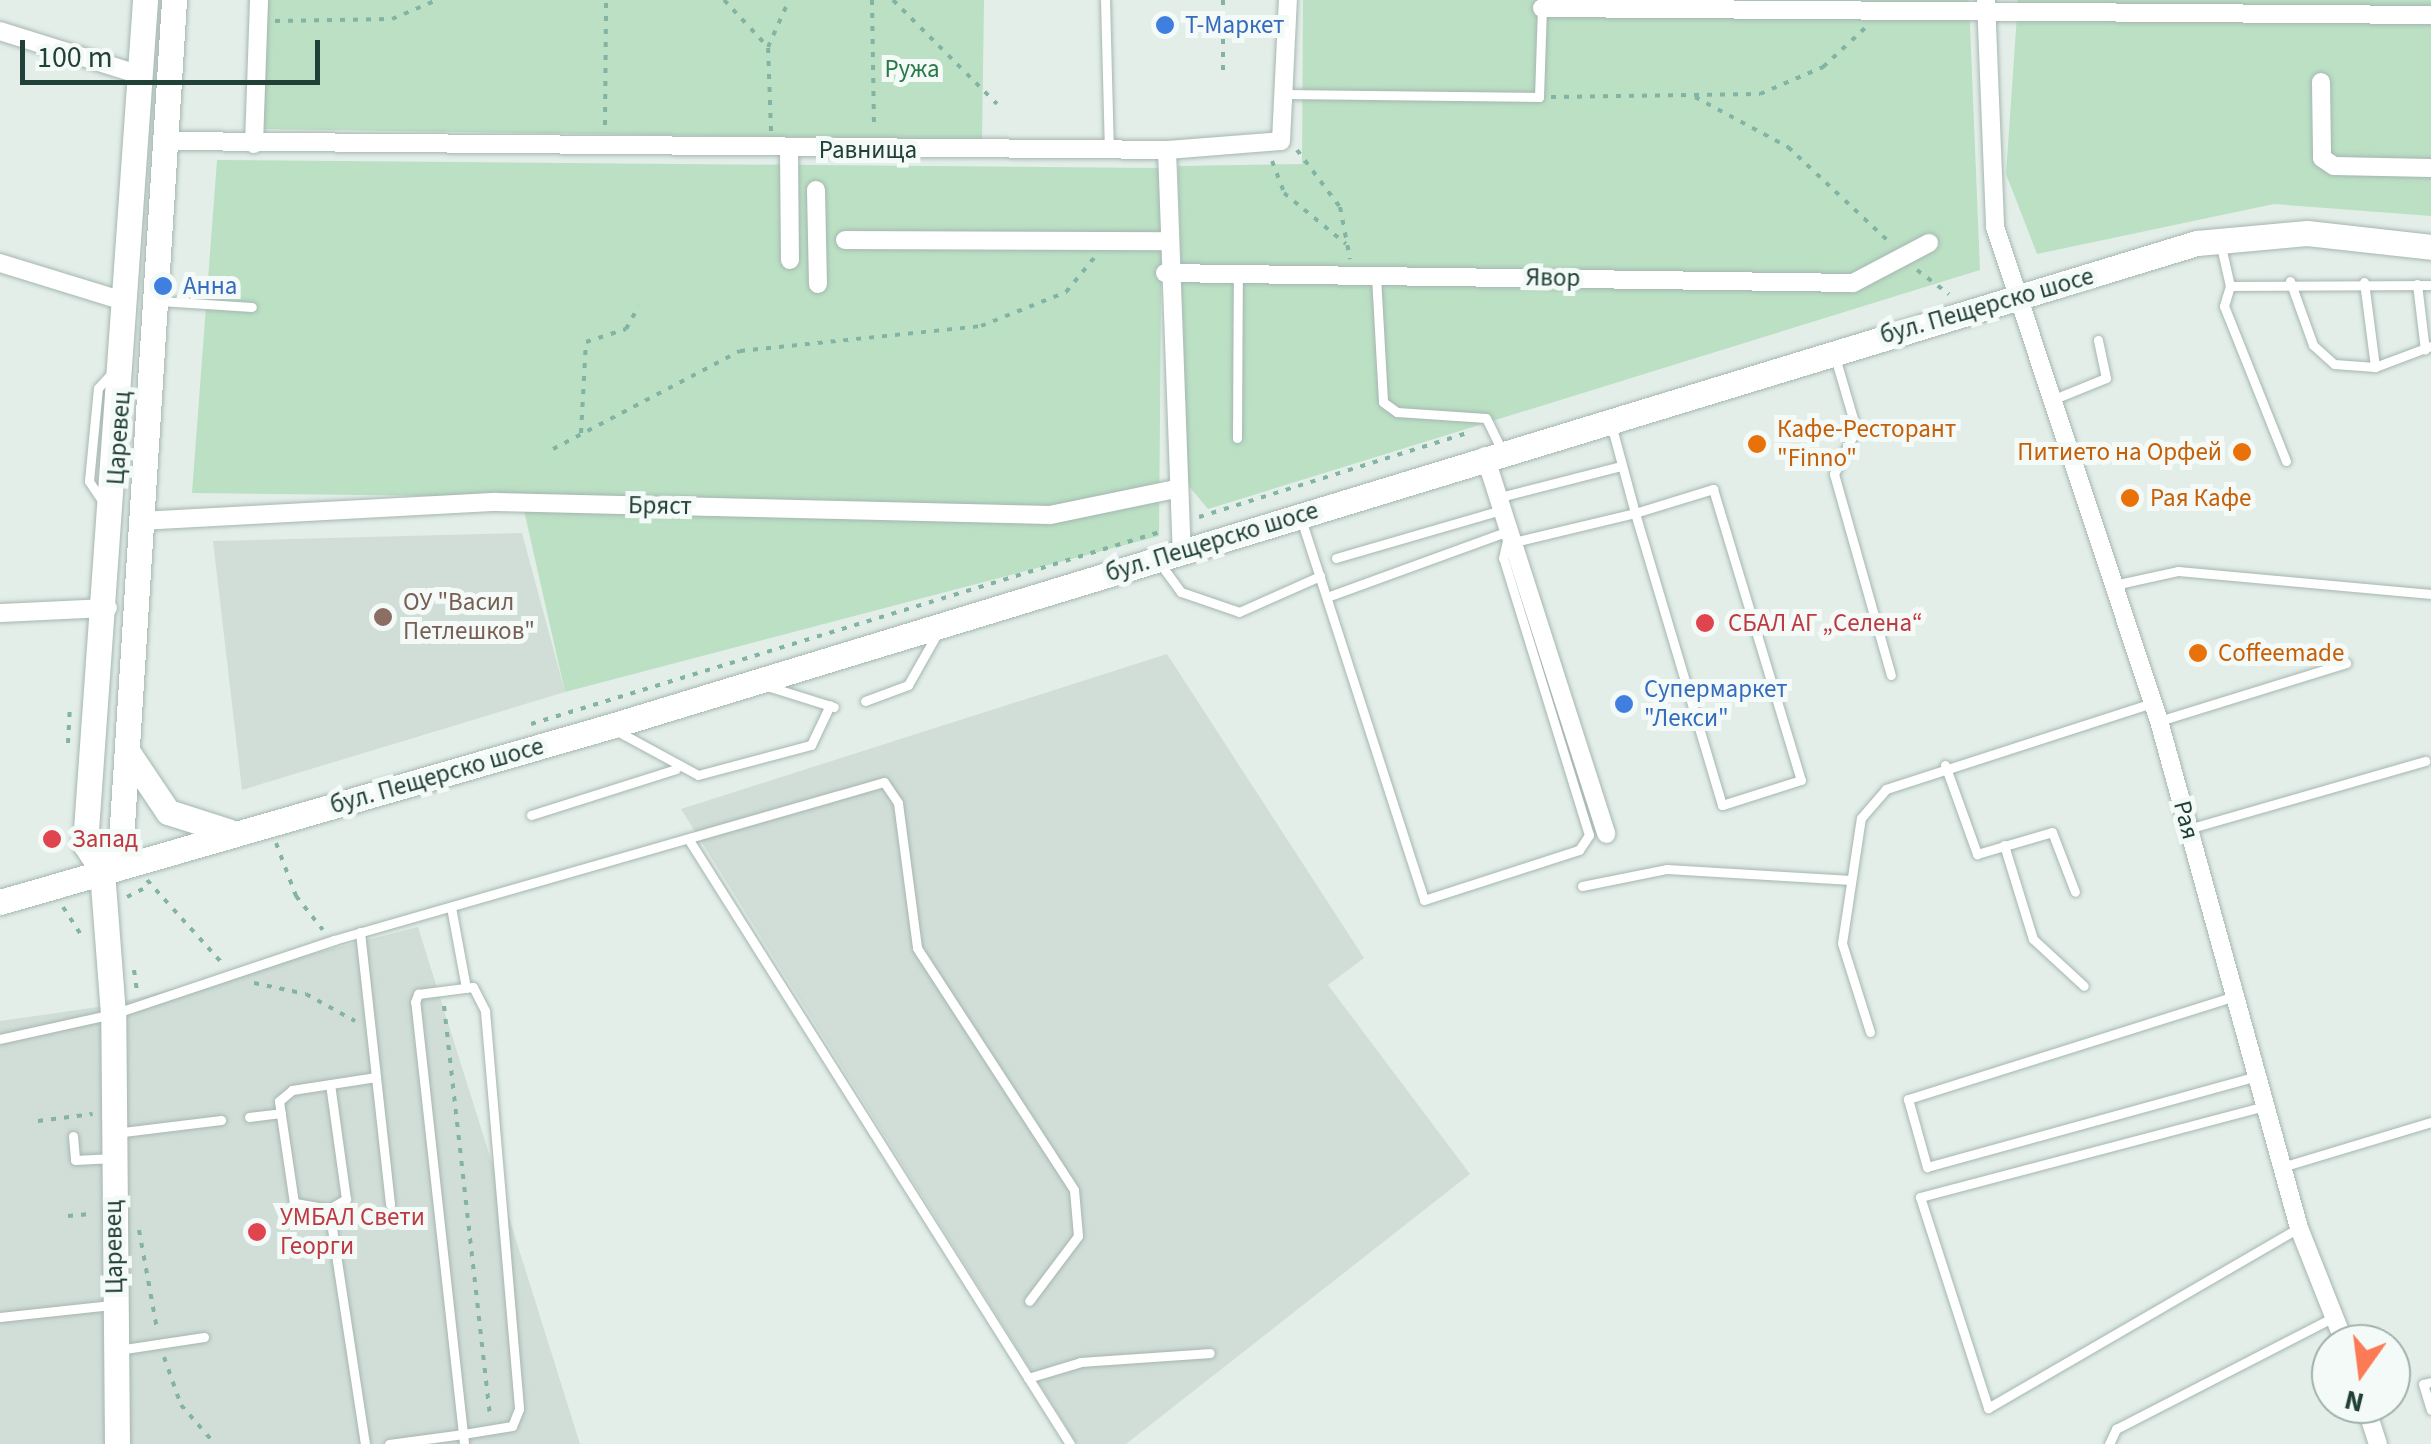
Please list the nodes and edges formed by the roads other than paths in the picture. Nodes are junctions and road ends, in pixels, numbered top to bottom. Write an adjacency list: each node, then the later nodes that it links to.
1 (145, 0): 10 (main road, Царевец)
2 (174, 0): 13 (main road, Царевец)
3 (258, 0): 14 (street)
4 (1106, 0): 16 (lane)
5 (1288, 0): 12 (street)
6 (1542, 4): 7 (street); 12 (lane)
7 (1986, 6): 8 (street); 36 (street)
8 (2431, 15)
9 (0, 31): 10 (street)
10 (140, 76): 38 (main road, Царевец)
11 (2321, 82): 18 (street)
12 (1288, 94): 17 (street, Равнища)
13 (165, 141): 14 (street, Равнища); 37 (main road, Царевец)
14 (254, 144): 15 (street, Равнища)
15 (780, 150): 16 (street, Равнища); 24 (street)
16 (1109, 150): 17 (street, Равнища)
17 (1167, 150): 22 (street)
18 (2431, 168)
19 (816, 190): 24 (street)
20 (845, 240): 22 (street)
21 (2219, 240): 25 (main road, бул. Пещерско шосе); 35 (lane); 36 (main road, бул. Пещерско шосе)
22 (1166, 241): 27 (street)
23 (1928, 243): 29 (street, Явор)
24 (816, 246): 32 (street)
25 (2431, 247)
26 (0, 263): 38 (street)
27 (1166, 273): 28 (street, Явор); 50 (street)
28 (1238, 274): 29 (street, Явор); 46 (lane)
29 (1376, 276): 47 (lane)
30 (2290, 281): 31 (lane); 35 (lane); 43 (lane)
31 (2364, 282): 33 (lane); 43 (lane)
32 (818, 284)
33 (2418, 284): 34 (lane); 41 (lane)
34 (2431, 285)
35 (2230, 286): 48 (lane)
36 (2021, 297): 42 (main road, бул. Пещерско шосе); 44 (street, Рая)
37 (155, 301): 39 (lane); 54 (main road, Царевец)
38 (127, 302): 62 (main road, Царевец)
39 (252, 307)
40 (2098, 340): 44 (lane)
41 (2428, 348): 43 (lane)
42 (1832, 349): 45 (main road, бул. Пещерско шосе); 66 (lane)
43 (2375, 367)
44 (2054, 399): 59 (street, Рая)
45 (1609, 417): 47 (main road, бул. Пещерско шосе); 49 (lane)
46 (1237, 438)
47 (1494, 454): 51 (street); 53 (main road, бул. Пещерско шосе)
48 (2286, 460)
49 (1622, 466): 51 (lane); 52 (lane)
50 (1176, 488): 54 (street, Бряст); 56 (street)
51 (1502, 503): 55 (street); 57 (lane)
52 (1635, 513): 52 (lane); 55 (lane)
53 (1300, 516): 56 (main road, бул. Пещерско шосе); 58 (lane)
54 (140, 521): 71 (main road, Царевец)
55 (1512, 536): 61 (lane); 61 (lane); 78 (street)
56 (1170, 557): 58 (lane); 64 (main road, бул. Пещерско шосе)
57 (1336, 558)
58 (1320, 576): 61 (lane)
59 (2114, 585): 60 (lane); 69 (street, Рая)
60 (2431, 594)
61 (1327, 596)
62 (108, 608): 63 (street); 81 (main road, Царевец)
63 (0, 613)
64 (942, 624): 67 (main road, бул. Пещерско шосе); 68 (lane)
65 (2346, 663): 69 (lane)
66 (1891, 675)
67 (755, 683): 70 (main road, бул. Пещерско шосе); 74 (lane)
68 (865, 701)
69 (2156, 712): 73 (lane); 77 (street, Рая)
70 (611, 726): 74 (lane); 76 (main road, бул. Пещерско шосе)
71 (126, 746): 76 (main road); 81 (main road, Царевец)
72 (2425, 761): 77 (lane)
73 (1946, 765): 80 (lane); 82 (lane)
74 (676, 770): 75 (lane)
75 (531, 816)
76 (256, 828): 81 (main road, бул. Пещерско шосе)
77 (2188, 830): 90 (street, Рая)
78 (1606, 834)
79 (689, 840): 86 (lane); 108 (lane); 116 (lane)
80 (2004, 845): 84 (lane); 88 (lane)
81 (102, 870): 85 (main road, бул. Пещерско шосе); 91 (main road, Царевец)
82 (1852, 880): 83 (lane); 92 (lane)
83 (1582, 886)
84 (2076, 892)
85 (0, 902)
86 (450, 907): 87 (lane); 89 (lane)
87 (360, 932): 91 (lane); 95 (lane)
88 (2084, 986)
89 (466, 988): 119 (lane); 119 (lane)
90 (2235, 996): 94 (street, Рая); 94 (lane)
91 (113, 1014): 93 (lane); 102 (main road, Царевец)
92 (1870, 1032)
93 (0, 1039)
94 (2257, 1076): 97 (street, Рая)
95 (376, 1077): 96 (lane); 105 (lane)
96 (330, 1084): 98 (lane); 106 (lane)
97 (2265, 1106): 104 (street, Рая); 107 (lane)
98 (280, 1113): 99 (lane); 106 (lane)
99 (249, 1116)
100 (221, 1120): 102 (lane)
101 (2431, 1122): 104 (lane)
102 (112, 1134): 103 (lane); 109 (main road, Царевец)
103 (73, 1136)
104 (2282, 1168): 107 (street, Рая)
105 (390, 1204)
106 (328, 1208): 121 (lane)
107 (2299, 1228): 110 (street, Рая)
108 (1028, 1301)
109 (115, 1305): 111 (lane); 114 (main road, Царевец)
110 (2336, 1316): 112 (street, Рая); 124 (lane)
111 (0, 1317)
112 (2339, 1324)
113 (204, 1337): 114 (lane)
114 (116, 1350): 120 (main road, Царевец)
115 (1210, 1353): 116 (lane)
116 (1028, 1378): 123 (lane)
117 (2431, 1382): 118 (lane)
118 (2431, 1410)
119 (464, 1439): 122 (lane)
120 (117, 1444)
121 (365, 1444)
122 (389, 1444)
123 (1070, 1444)
124 (2109, 1444)

